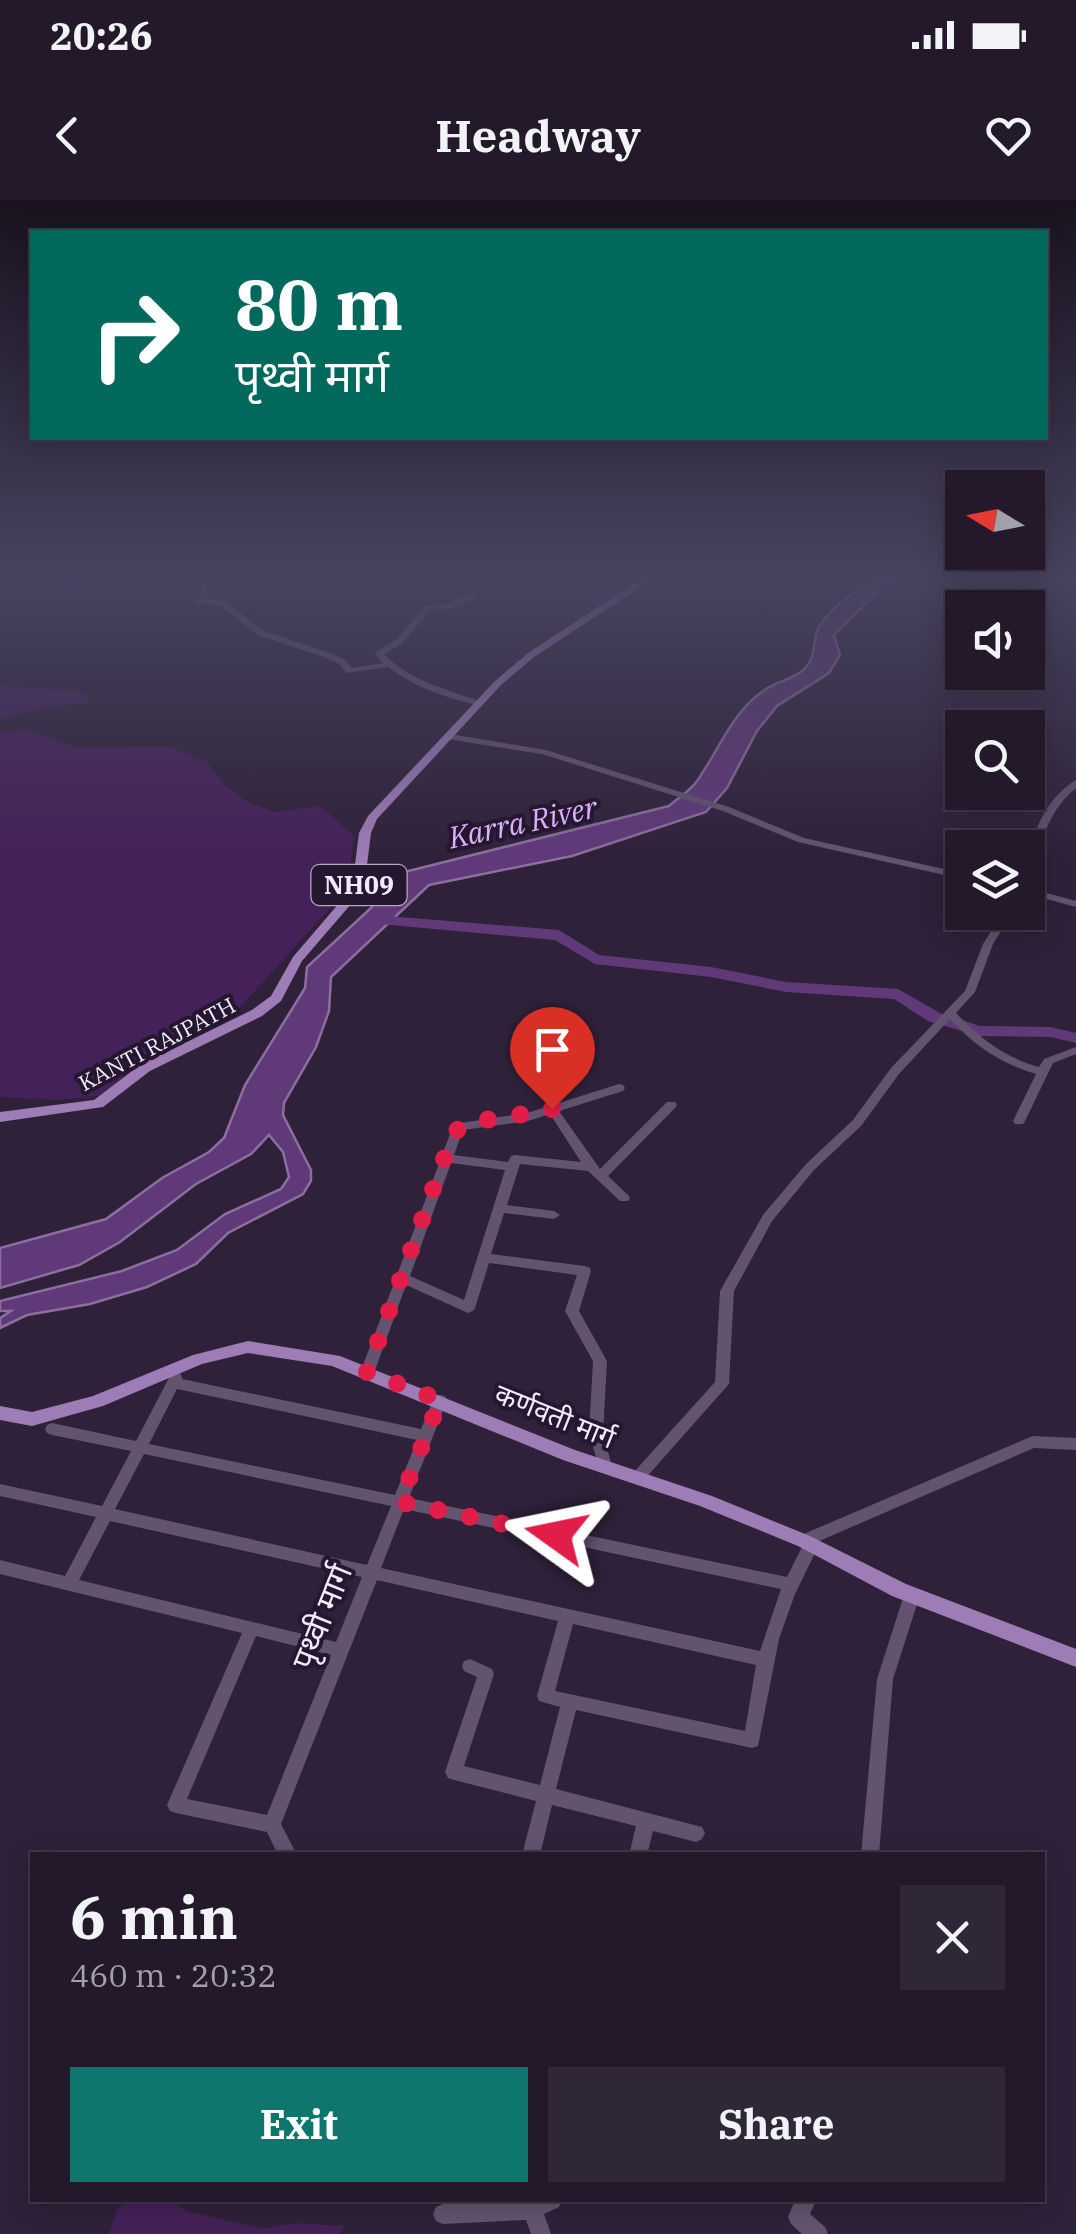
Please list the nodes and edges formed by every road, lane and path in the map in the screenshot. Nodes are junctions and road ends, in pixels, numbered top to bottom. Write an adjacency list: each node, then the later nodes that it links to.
1 (398, 669): 3 (street)
2 (519, 669): 3 (main road, KANTI RAJPATH / NH09)
3 (479, 703): 4 (main road, KANTI RAJPATH / NH09)
4 (450, 737): 7 (street); 17 (main road, KANTI RAJPATH / NH09)
5 (1076, 783): 6 (street)
6 (1044, 830)
7 (945, 872)
8 (1045, 896): 9 (street)
9 (1076, 904)
10 (997, 930): 11 (street)
11 (948, 1014): 13 (street); 36 (street)
12 (1076, 1050): 13 (street)
13 (1043, 1072): 18 (street)
14 (620, 1088): 16 (street)
15 (671, 1105): 21 (street)
16 (552, 1109): 19 (street); 21 (street)
17 (0, 1117)
18 (1019, 1120)
19 (444, 1158): 20 (street); 26 (street)
20 (512, 1166): 21 (street); 23 (street)
21 (596, 1172): 22 (street)
22 (624, 1198)
23 (500, 1208): 24 (street); 25 (street)
24 (554, 1215)
25 (484, 1258): 26 (street); 35 (street)
26 (401, 1277): 27 (street)
27 (367, 1372): 28 (main road, कर्णवती मार्ग); 29 (main road, कर्णवती मार्ग)
28 (175, 1376): 30 (main road, कर्णवती मार्ग); 32 (street); 34 (street)
29 (440, 1400): 32 (street, पृथ्वी मार्ग); 35 (main road, कर्णवती मार्ग)
30 (0, 1414)
31 (52, 1428): 34 (street)
32 (426, 1436): 38 (street, पृथ्वी मार्ग)
33 (1076, 1444): 40 (street)
34 (141, 1448): 38 (street); 39 (street)
35 (604, 1466): 36 (main road, कर्णवती मार्ग)
36 (638, 1477): 40 (main road, कर्णवती मार्ग)
37 (0, 1490): 39 (street)
38 (400, 1502): 42 (street, पृथ्वी मार्ग); 44 (street)
39 (106, 1514): 42 (street); 43 (street)
40 (808, 1543): 44 (street); 45 (main road, कर्णवती मार्ग)
41 (0, 1568): 43 (street)
42 (371, 1574): 46 (street); 48 (street, पृथ्वी मार्ग)
43 (69, 1584): 47 (street)
44 (790, 1584): 50 (street)
45 (912, 1595): 49 (main road, कर्णवती मार्ग); 60 (street)
46 (567, 1617): 50 (street); 52 (street)
47 (252, 1628): 48 (street); 55 (street)
48 (341, 1650): 55 (street, पृथ्वी मार्ग)
49 (1076, 1658)
50 (762, 1659): 52 (street)
51 (470, 1666): 53 (street)
52 (570, 1701): 53 (street)
53 (547, 1796): 54 (street); 58 (street)
54 (646, 1821): 56 (street); 59 (street)
55 (272, 1825): 57 (street)
56 (696, 1834)
57 (286, 1852)
58 (532, 1852)
59 (639, 1852)
60 (870, 1852)
61 (805, 2202): 65 (street)
62 (537, 2203): 63 (street); 64 (street)
63 (443, 2214)
64 (541, 2234)
65 (818, 2234)

